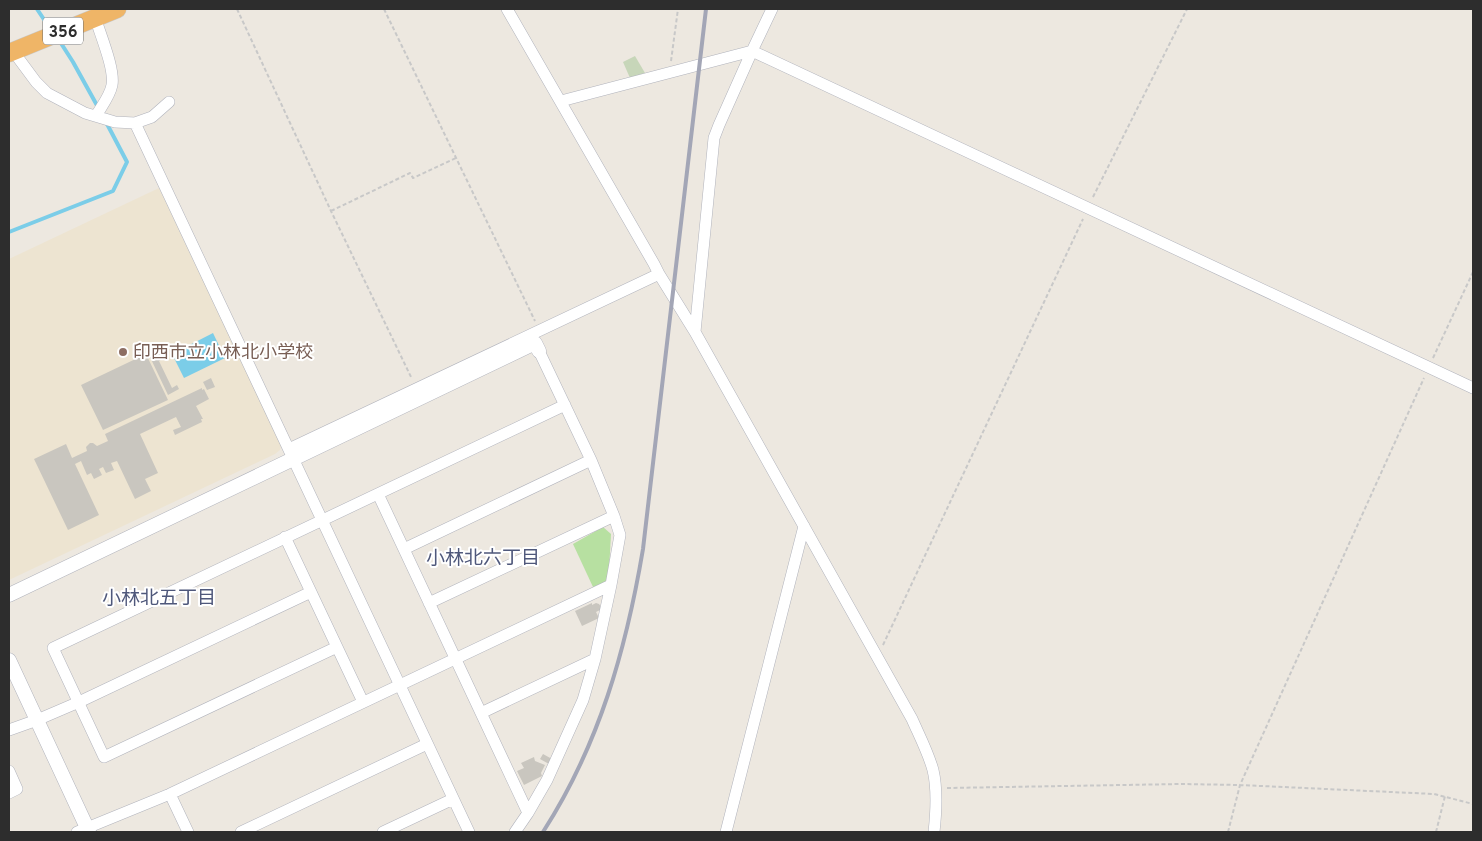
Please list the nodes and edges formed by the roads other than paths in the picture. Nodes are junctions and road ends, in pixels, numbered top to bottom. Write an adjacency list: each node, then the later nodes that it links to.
1 (117, 9): 4 (highway, 356)
2 (508, 9): 7 (street)
3 (772, 9): 5 (street)
4 (95, 17): 6 (highway, 356); 9 (street)
5 (752, 51): 7 (street); 12 (street); 14 (street)
6 (11, 52): 9 (street)
7 (561, 101): 11 (street)
8 (169, 102): 10 (street)
9 (96, 116): 10 (street)
10 (136, 123): 16 (street)
11 (659, 274): 12 (street); 16 (street)
12 (695, 332): 21 (street)
13 (539, 351): 15 (street); 16 (street)
14 (1473, 388)
15 (565, 405): 17 (street); 18 (street)
16 (291, 454): 20 (street); 26 (street)
17 (592, 460): 19 (street); 23 (street)
18 (378, 494): 20 (street); 23 (street)
19 (614, 516): 24 (street); 27 (street)
20 (322, 520): 22 (street); 32 (street)
21 (804, 526): 50 (street); 51 (street)
22 (285, 538): 25 (street); 33 (street)
23 (404, 549): 27 (street)
24 (611, 585): 29 (street); 30 (street)
25 (311, 592): 28 (street); 33 (street)
26 (9, 595)
27 (429, 603): 29 (street)
28 (337, 647): 33 (street); 34 (street)
29 (455, 659): 32 (street); 35 (street)
30 (595, 659): 35 (street); 43 (street)
31 (9, 660): 36 (street)
32 (399, 685): 34 (street); 38 (street)
33 (78, 702): 36 (street)
34 (363, 702): 41 (street)
35 (481, 713): 43 (street)
36 (37, 720): 37 (street); 44 (street)
37 (9, 730)
38 (427, 744): 42 (street); 46 (street)
39 (9, 771): 40 (street)
40 (9, 793)
41 (170, 794): 44 (street); 45 (street)
42 (453, 799): 47 (street); 48 (street)
43 (528, 813): 49 (street)
44 (85, 831)
45 (188, 832)
46 (241, 832)
47 (384, 832)
48 (468, 832)
49 (515, 832)
50 (726, 832)
51 (934, 832)

